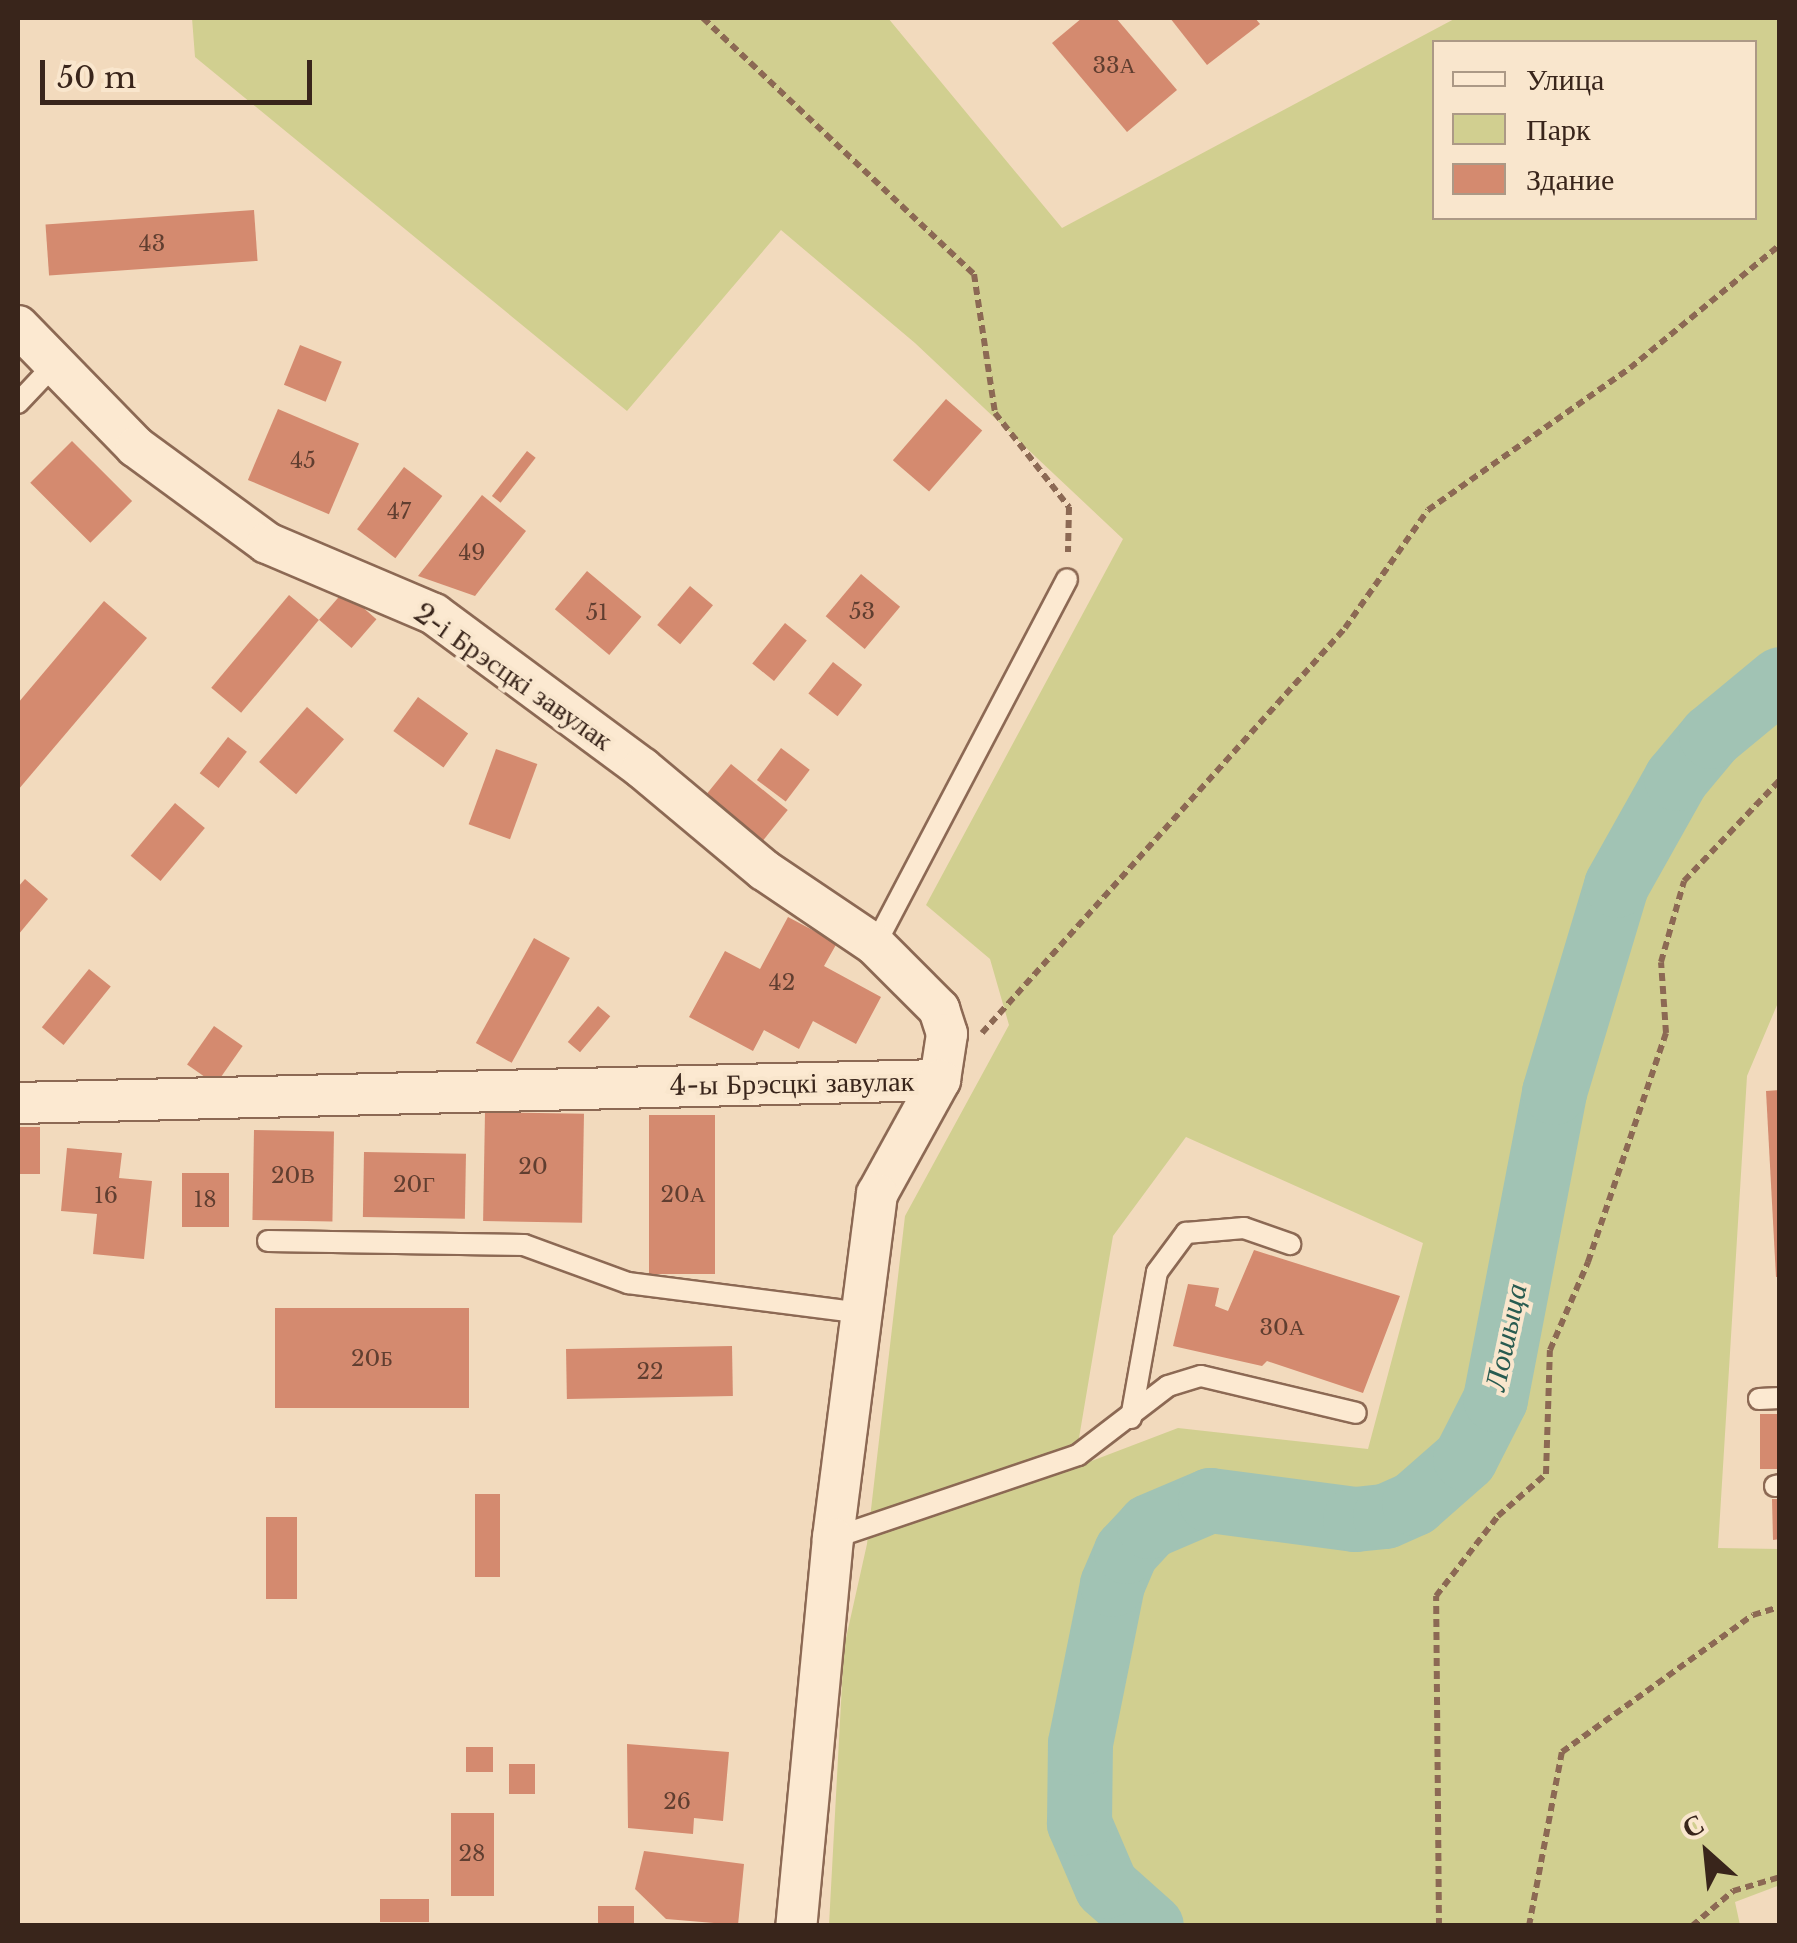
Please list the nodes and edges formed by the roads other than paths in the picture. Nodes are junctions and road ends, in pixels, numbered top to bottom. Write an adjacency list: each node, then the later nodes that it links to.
1 (18, 326): 2 (street, 2-і Брэсцкі завулак)
2 (52, 367): 3 (lane); 5 (street, 2-і Брэсцкі завулак)
3 (18, 403)
4 (1067, 579): 5 (lane)
5 (876, 945): 6 (street, 2-і Брэсцкі завулак)
6 (940, 1080): 7 (street, 4-ы Брэсцкі завулак); 10 (street, 4-ы Брэсцкі завулак)
7 (18, 1104)
8 (268, 1241): 10 (lane)
9 (1290, 1244): 12 (lane)
10 (861, 1313): 13 (street, 4-ы Брэсцкі завулак)
11 (1356, 1414): 12 (lane)
12 (1131, 1418): 13 (lane)
13 (833, 1538): 14 (street, 4-ы Брэсцкі завулак)
14 (796, 1926)

